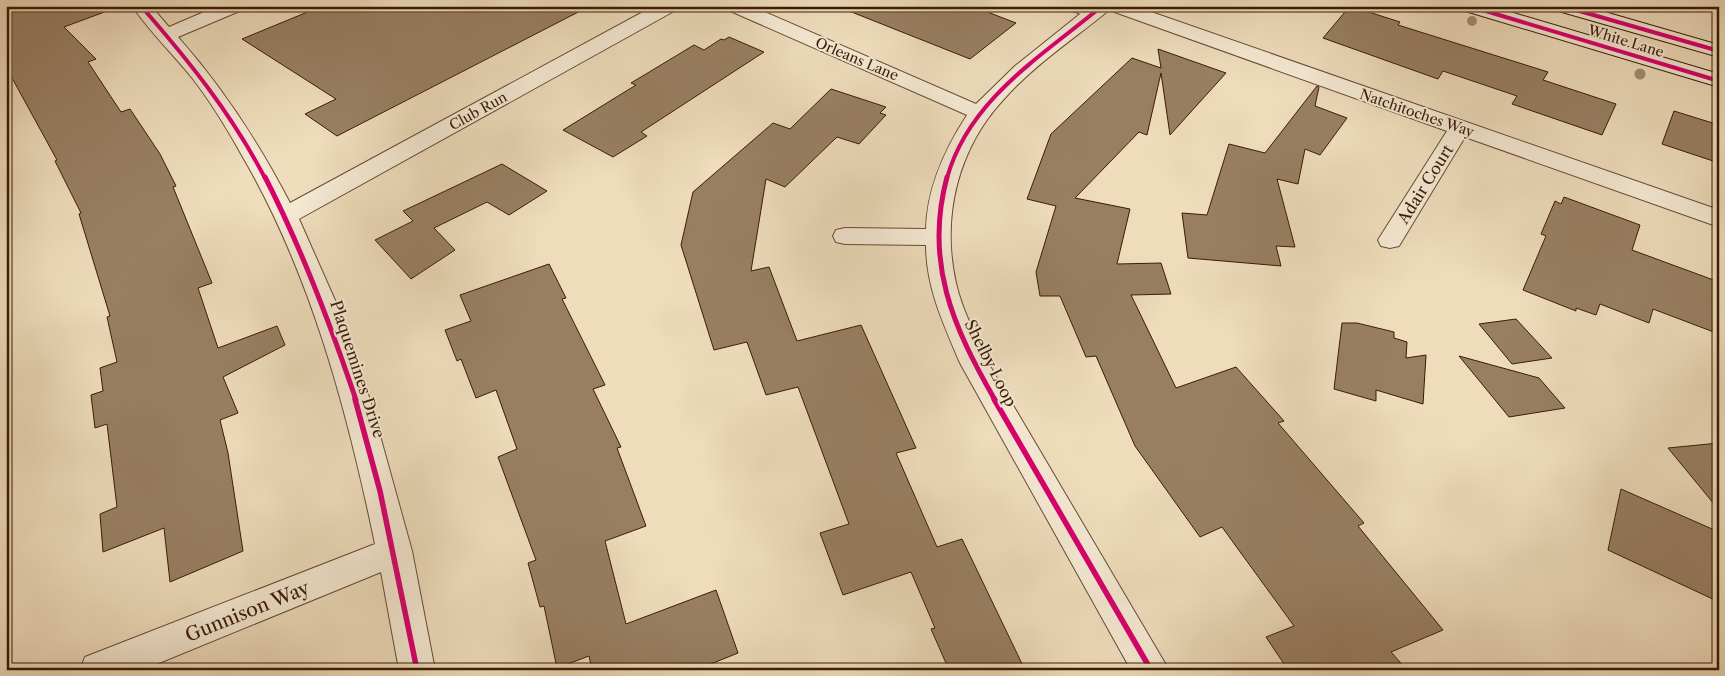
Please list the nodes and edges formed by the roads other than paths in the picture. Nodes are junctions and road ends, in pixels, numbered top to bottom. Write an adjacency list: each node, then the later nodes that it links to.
1 (141, 6): 8 (street, Plaquemines Drive)
2 (236, 6): 8 (street)
3 (669, 6): 15 (street, Club Run)
4 (735, 6): 13 (street, Orleans Lane)
5 (1469, 6): 9 (street, White Lane)
6 (1562, 6): 10 (street, White Lane)
7 (1095, 8): 13 (street, Shelby Loop); 14 (street, Natchitoches Way)
8 (168, 34): 15 (street, Plaquemines Drive)
9 (1598, 45): 11 (street); 12 (street, White Lane)
10 (1719, 52)
11 (1719, 73)
12 (1719, 81)
13 (980, 113): 18 (street, Shelby Loop)
14 (1460, 128): 16 (street, Natchitoches Way); 19 (street, Adair Court)
15 (287, 215): 20 (street, Plaquemines Drive)
16 (1719, 219)
17 (845, 236): 18 (street)
18 (939, 237): 23 (street, Shelby Loop)
19 (1390, 240)
20 (395, 552): 21 (street, Gunnison Way); 22 (street, Plaquemines Drive)
21 (98, 670)
22 (417, 670)
23 (1151, 670)

